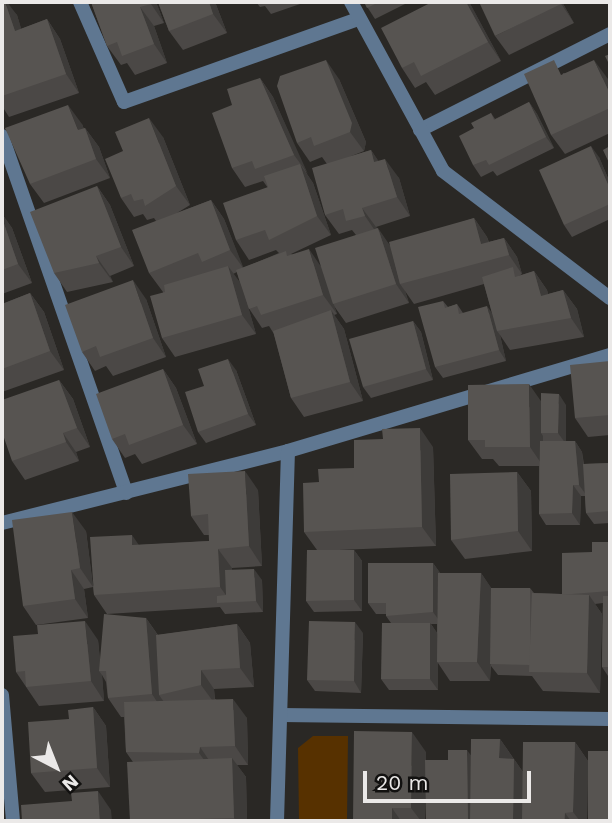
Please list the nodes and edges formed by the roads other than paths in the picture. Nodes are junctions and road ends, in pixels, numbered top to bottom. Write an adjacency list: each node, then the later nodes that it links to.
1 (80, 2): 3 (street)
2 (351, 2): 3 (street)
3 (358, 19): 5 (street)
4 (610, 34): 5 (street)
5 (420, 130): 7 (street)
6 (2, 136): 10 (street)
7 (610, 298)
8 (610, 355): 9 (street)
9 (288, 451): 10 (street); 13 (street)
10 (126, 493): 11 (street)
11 (2, 523)
12 (2, 695): 15 (street)
13 (281, 715): 14 (street); 16 (street)
14 (610, 719)
15 (13, 821)
16 (277, 821)

